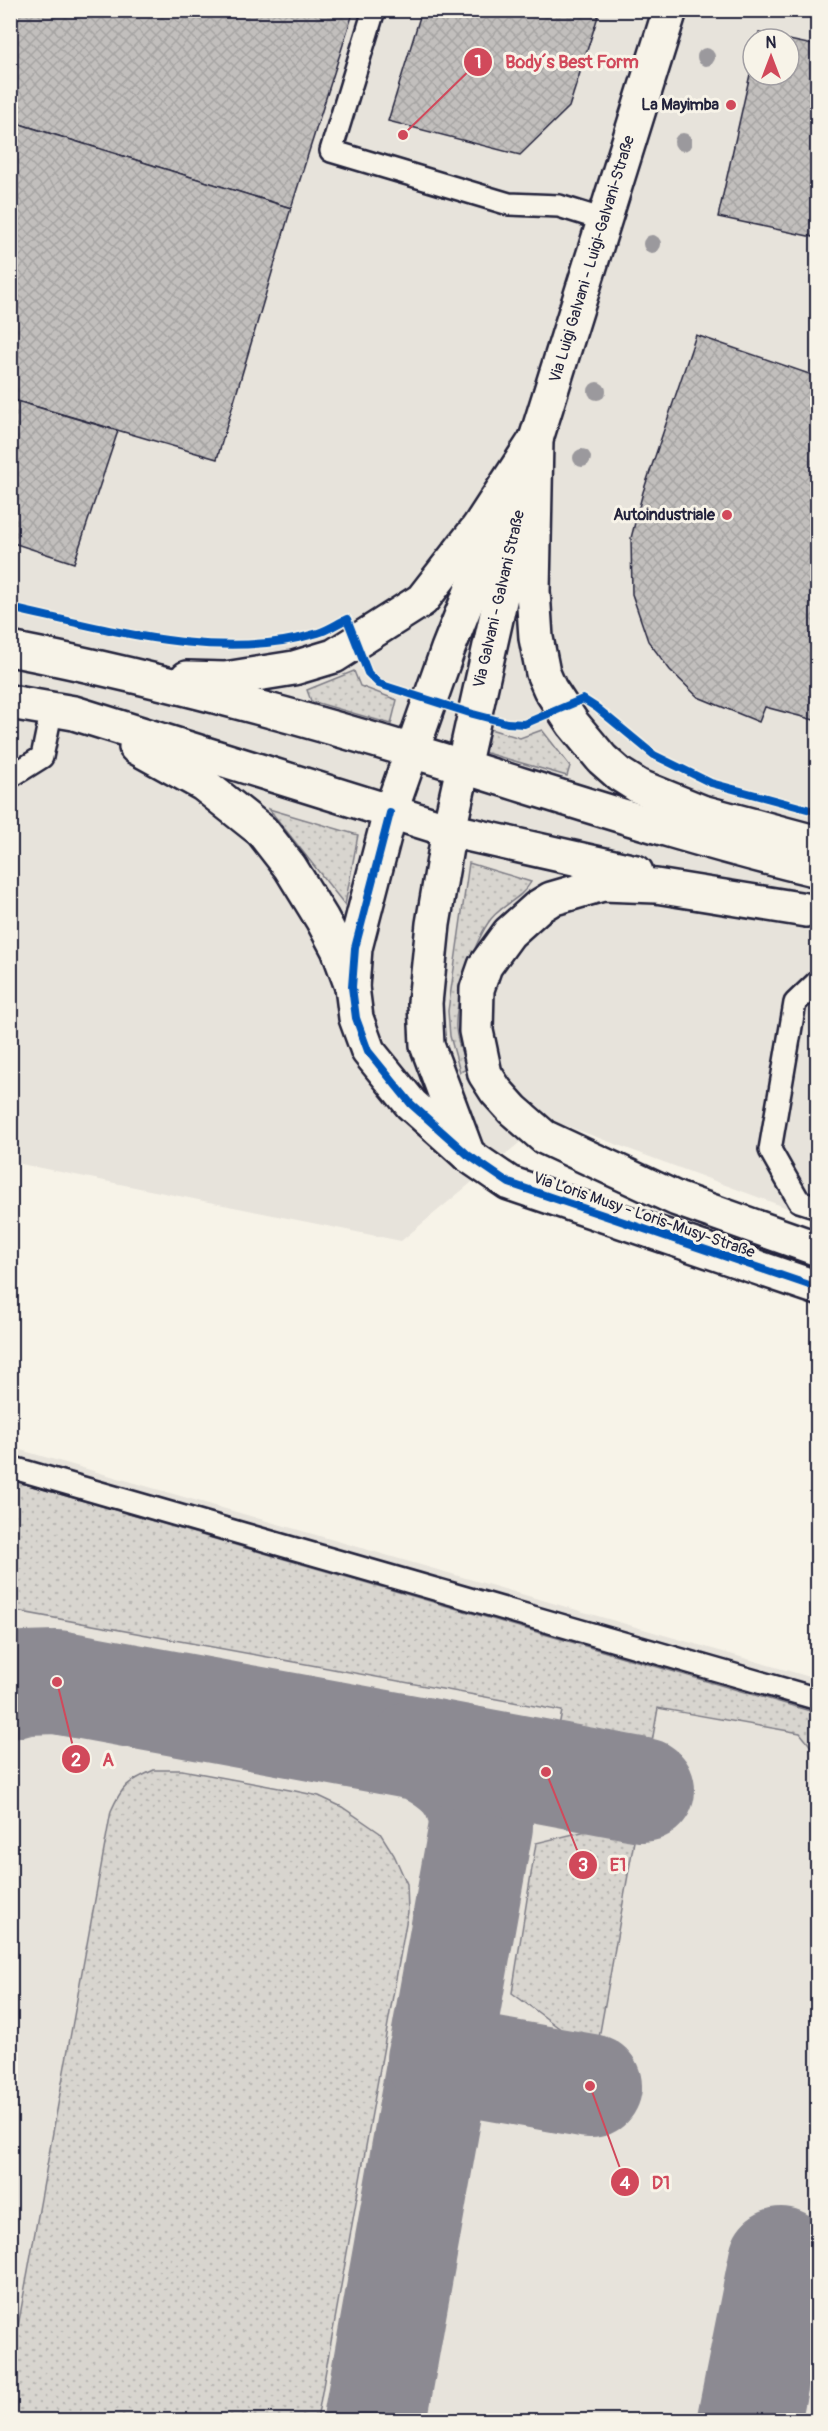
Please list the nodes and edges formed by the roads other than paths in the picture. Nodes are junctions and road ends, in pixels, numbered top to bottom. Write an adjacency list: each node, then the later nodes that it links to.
1 (374, 10): 3 (lane)
2 (670, 10): 3 (main road, Via Luigi Galvani - Luigi-Galvani-Straße)
3 (604, 220): 4 (main road, Via Luigi Galvani - Luigi-Galvani-Straße)
4 (536, 439): 6 (main road); 9 (main road, Via Galvani - Galvani Straße); 9 (main road); 13 (main road)
5 (10, 649): 6 (main road)
6 (134, 676): 9 (main road)
7 (10, 702): 8 (main road)
8 (63, 711): 10 (lane); 11 (main road); 17 (main road)
9 (437, 759): 11 (main road); 12 (main road, Via Galvani - Galvani Straße); 14 (main road)
10 (10, 777)
11 (390, 813): 12 (main road); 17 (main road)
12 (449, 830): 15 (main road); 18 (main road)
13 (818, 843)
14 (818, 870)
15 (812, 912): 20 (main road)
16 (818, 981): 19 (lane)
17 (352, 987): 18 (main road, Via Loris Musy - Loris-Musy-Straße)
18 (468, 1155): 21 (main road, Via Loris Musy - Loris-Musy-Straße)
19 (818, 1207)
20 (818, 1249)
21 (818, 1288)
22 (10, 1467): 23 (lane)
23 (818, 1700)

